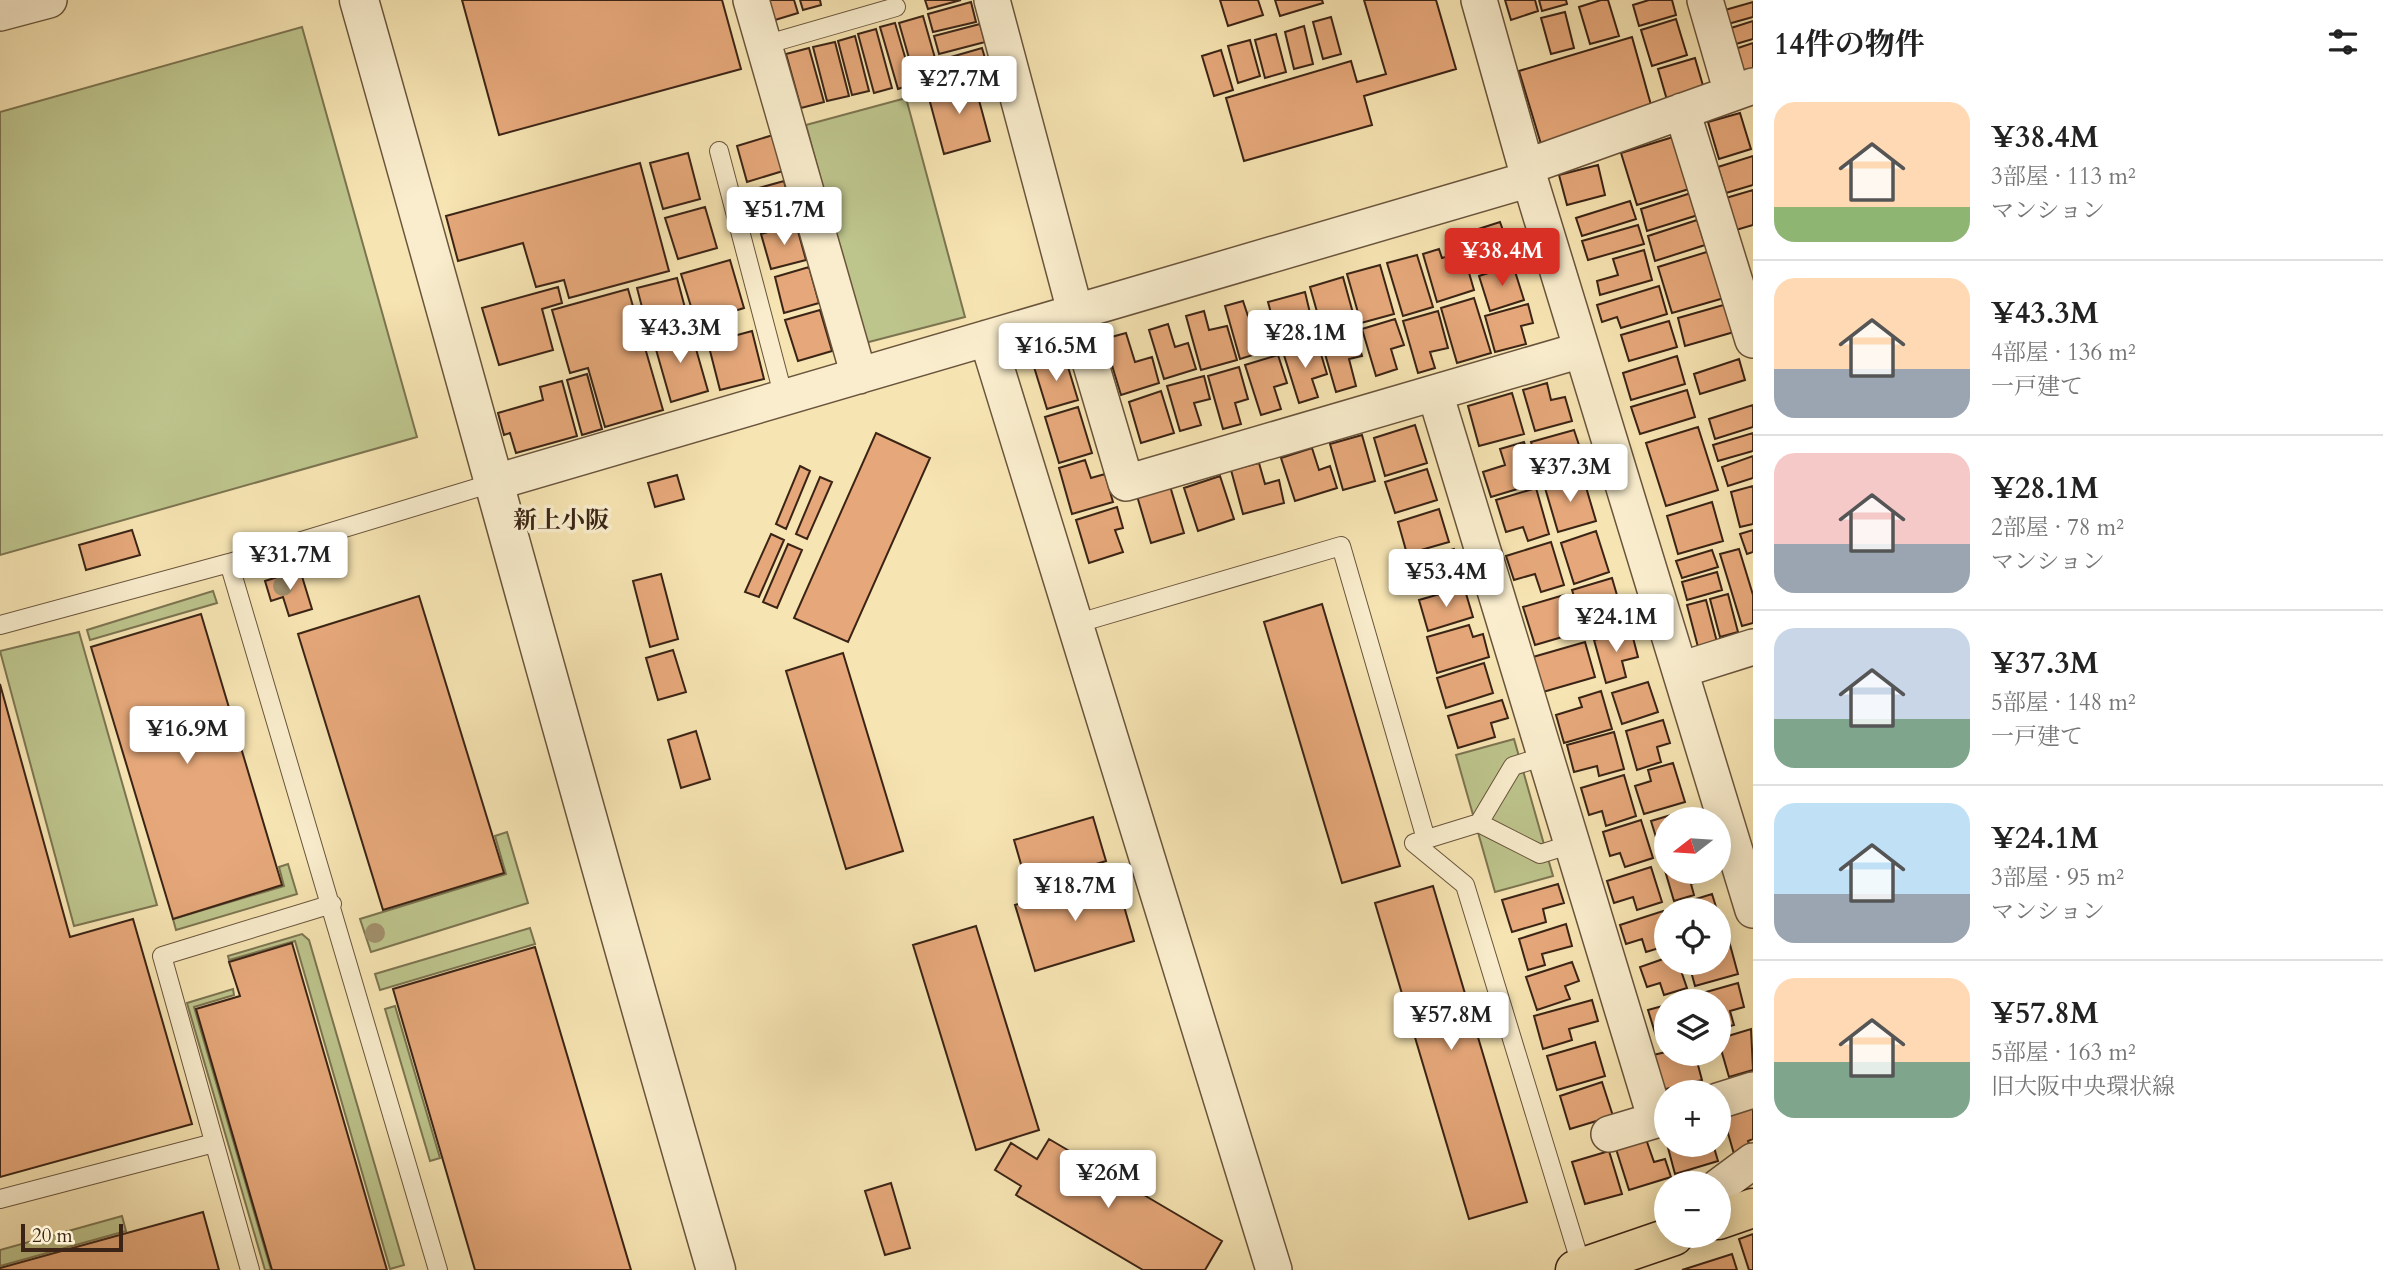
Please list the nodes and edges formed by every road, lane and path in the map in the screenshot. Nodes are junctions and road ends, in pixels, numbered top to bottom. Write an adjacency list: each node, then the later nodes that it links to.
1 (49, 0): 8 (street)
2 (359, 0): 21 (street)
3 (751, 0): 9 (street)
4 (992, 0): 14 (street)
5 (1479, 0): 13 (street)
6 (1705, 0): 10 (street)
7 (896, 7): 9 (lane)
8 (0, 13)
9 (764, 45): 18 (street)
10 (1743, 90): 11 (street)
11 (1682, 111): 13 (street); 16 (street)
12 (719, 152): 20 (lane)
13 (1528, 173): 14 (street); 17 (street)
14 (1075, 311): 15 (street); 19 (street)
15 (987, 338): 18 (street); 23 (street)
16 (1753, 340)
17 (1581, 350): 19 (street); 26 (street)
18 (859, 376): 20 (street)
19 (1436, 393): 27 (street)
20 (784, 398): 21 (street)
21 (496, 482): 22 (lane); 50 (street)
22 (229, 563): 24 (lane); 31 (lane)
23 (1075, 624): 29 (lane); 51 (street)
24 (0, 625)
25 (1753, 647): 26 (street)
26 (1680, 670): 32 (street)
27 (1545, 756): 28 (lane); 30 (street)
28 (1479, 823): 29 (lane); 30 (lane)
29 (1426, 839): 47 (lane)
30 (1572, 844): 34 (street)
31 (332, 904): 38 (lane); 49 (lane)
32 (1753, 910)
33 (1753, 1090): 35 (street)
34 (1654, 1096)
35 (1731, 1097)
36 (1654, 1120): 37 (street)
37 (1609, 1134)
38 (214, 1143): 41 (lane); 48 (lane)
39 (1753, 1161): 40 (street)
40 (1731, 1177)
41 (0, 1199)
42 (1753, 1208): 43 (main road)
43 (1731, 1216)
44 (1654, 1234): 46 (street)
45 (1654, 1243): 46 (main road)
46 (1630, 1251): 47 (main road)
47 (1578, 1269)
48 (250, 1270)
49 (439, 1270)
50 (716, 1270)
51 (1275, 1270)

